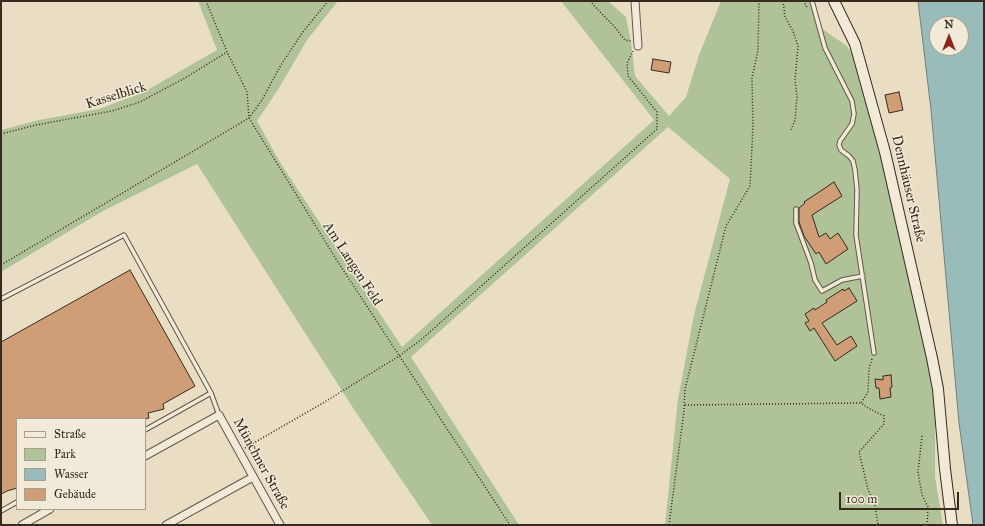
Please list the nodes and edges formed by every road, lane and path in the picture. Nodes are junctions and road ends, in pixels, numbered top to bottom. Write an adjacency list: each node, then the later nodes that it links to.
1 (206, 1): 10 (path, Am Langen Feld)
2 (328, 1): 11 (path)
3 (590, 1): 9 (path)
4 (636, 1): 9 (street)
5 (759, 1): 22 (path)
6 (783, 1): 12 (path)
7 (812, 1): 16 (lane)
8 (834, 1): 39 (street, Dennhäuser Straße)
9 (638, 44): 19 (path)
10 (227, 52): 11 (path, Am Langen Feld); 13 (path, Kasselblick)
11 (249, 118): 15 (path); 19 (path, Am Langen Feld)
12 (791, 130)
13 (1, 134)
14 (796, 210): 16 (lane)
15 (1, 265)
16 (863, 276): 18 (lane)
17 (1, 299): 20 (lane)
18 (874, 354): 21 (path)
19 (399, 356): 26 (path); 35 (path, Am Langen Feld)
20 (211, 393): 23 (lane); 24 (lane)
21 (861, 403): 22 (path); 37 (path)
22 (684, 405): 36 (path)
23 (219, 415): 26 (street, Münchner Straße); 27 (street)
24 (146, 429)
25 (922, 436): 38 (path)
26 (239, 452): 28 (street, Münchner Straße)
27 (146, 455)
28 (253, 477): 33 (street); 34 (street, Münchner Straße)
29 (16, 503): 31 (lane)
30 (48, 510): 32 (street)
31 (1, 511)
32 (22, 525)
33 (166, 525)
34 (280, 525)
35 (510, 525)
36 (670, 525)
37 (878, 525)
38 (927, 525)
39 (952, 525)

